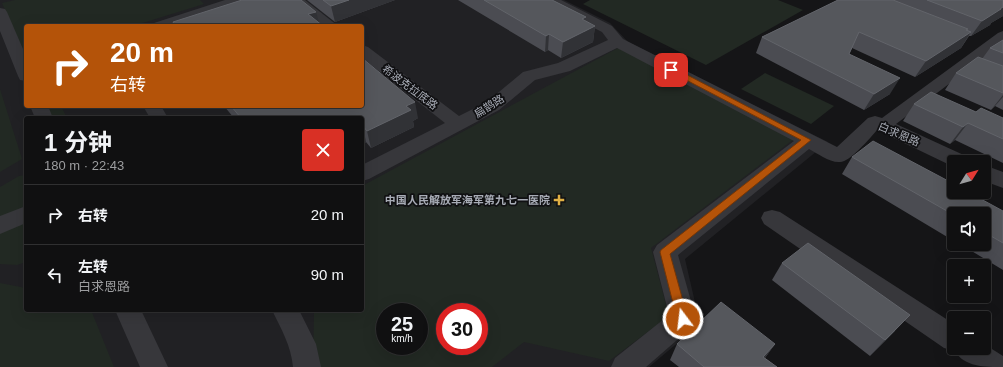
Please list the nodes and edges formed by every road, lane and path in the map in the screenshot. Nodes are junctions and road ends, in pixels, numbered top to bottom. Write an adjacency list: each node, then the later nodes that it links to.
1 (6, 0): 5 (street)
2 (239, 0): 7 (street)
3 (296, 0): 8 (street)
4 (550, 0): 10 (street, 白求恩路)
5 (0, 2)
6 (0, 12): 13 (street)
7 (165, 24)
8 (327, 24)
9 (1003, 36): 12 (street)
10 (617, 42): 16 (street, 扁鹊路); 17 (street, 白求恩路)
11 (364, 52): 16 (street, 希波克拉底路)
12 (964, 65): 14 (street); 15 (street)
13 (24, 71)
14 (984, 73)
15 (890, 120)
16 (458, 124): 19 (street, 扁鹊路)
17 (807, 140): 18 (street, 白求恩路); 31 (street)
18 (947, 155)
19 (364, 173)
20 (991, 175): 21 (street)
21 (1003, 181)
22 (24, 215): 24 (street)
23 (772, 218): 27 (street)
24 (0, 225)
25 (129, 312): 29 (street)
26 (286, 312): 30 (street)
27 (947, 334)
28 (977, 355): 32 (street)
29 (154, 367)
30 (307, 367)
31 (625, 367)
32 (995, 367)

